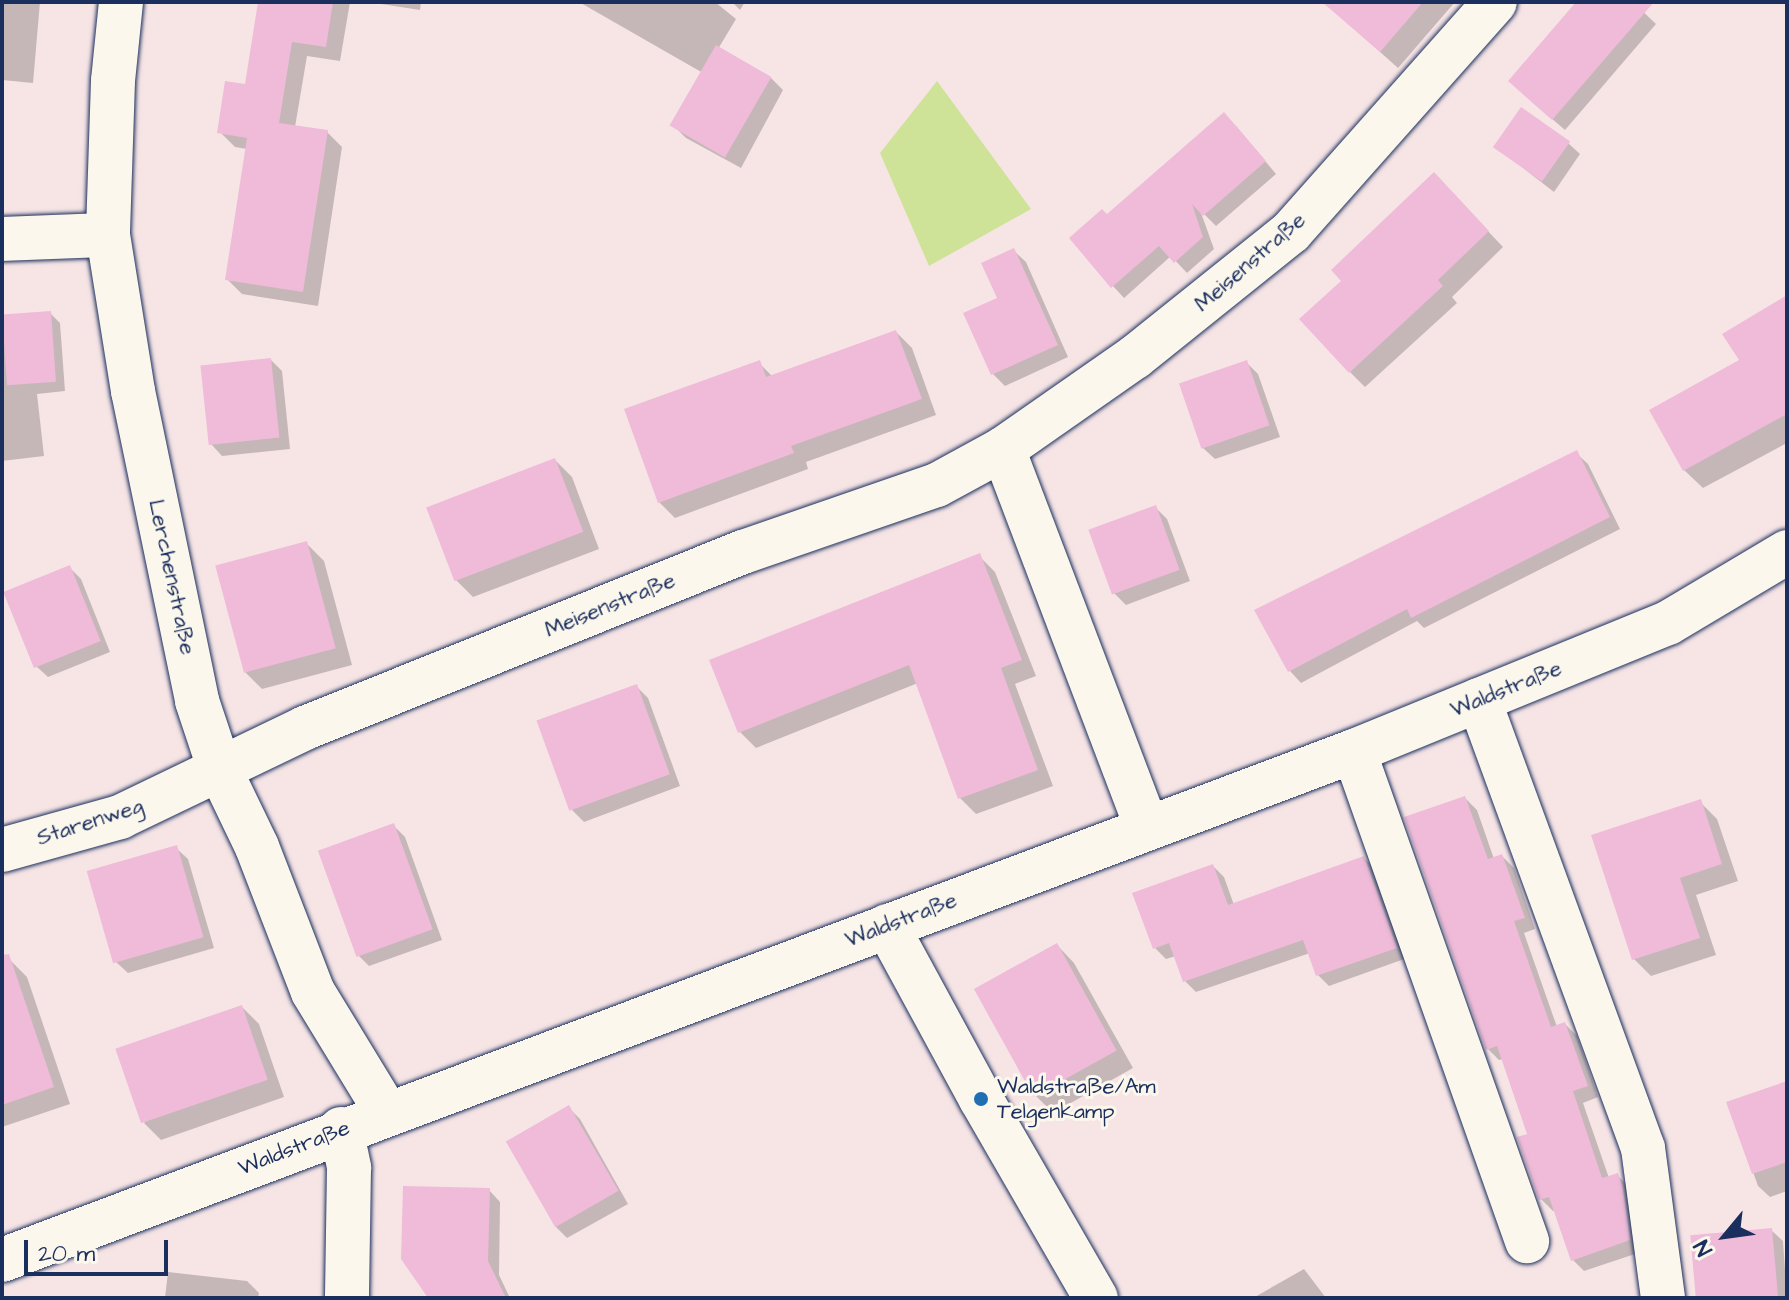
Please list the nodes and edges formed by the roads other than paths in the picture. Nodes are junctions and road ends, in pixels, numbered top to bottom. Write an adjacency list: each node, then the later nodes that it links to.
1 (121, 2): 3 (street, Lerchenstraße)
2 (1495, 2): 5 (street, Meisenstraße)
3 (108, 235): 4 (street); 9 (street, Lerchenstraße)
4 (2, 239)
5 (1003, 449): 9 (street, Meisenstraße); 10 (street)
6 (1787, 552): 7 (street, Waldstraße)
7 (1479, 700): 8 (street, Waldstraße); 19 (street)
8 (1354, 751): 10 (street, Waldstraße); 15 (street)
9 (220, 770): 11 (street, Starenweg); 13 (street, Lerchenstraße)
10 (1147, 829): 12 (street, Waldstraße)
11 (2, 850)
12 (887, 926): 13 (street, Waldstraße); 18 (street)
13 (387, 1113): 14 (street, Waldstraße)
14 (341, 1129): 16 (street, Waldstraße); 17 (street)
15 (1527, 1241)
16 (2, 1260)
17 (347, 1298)
18 (1096, 1298)
19 (1663, 1298)

